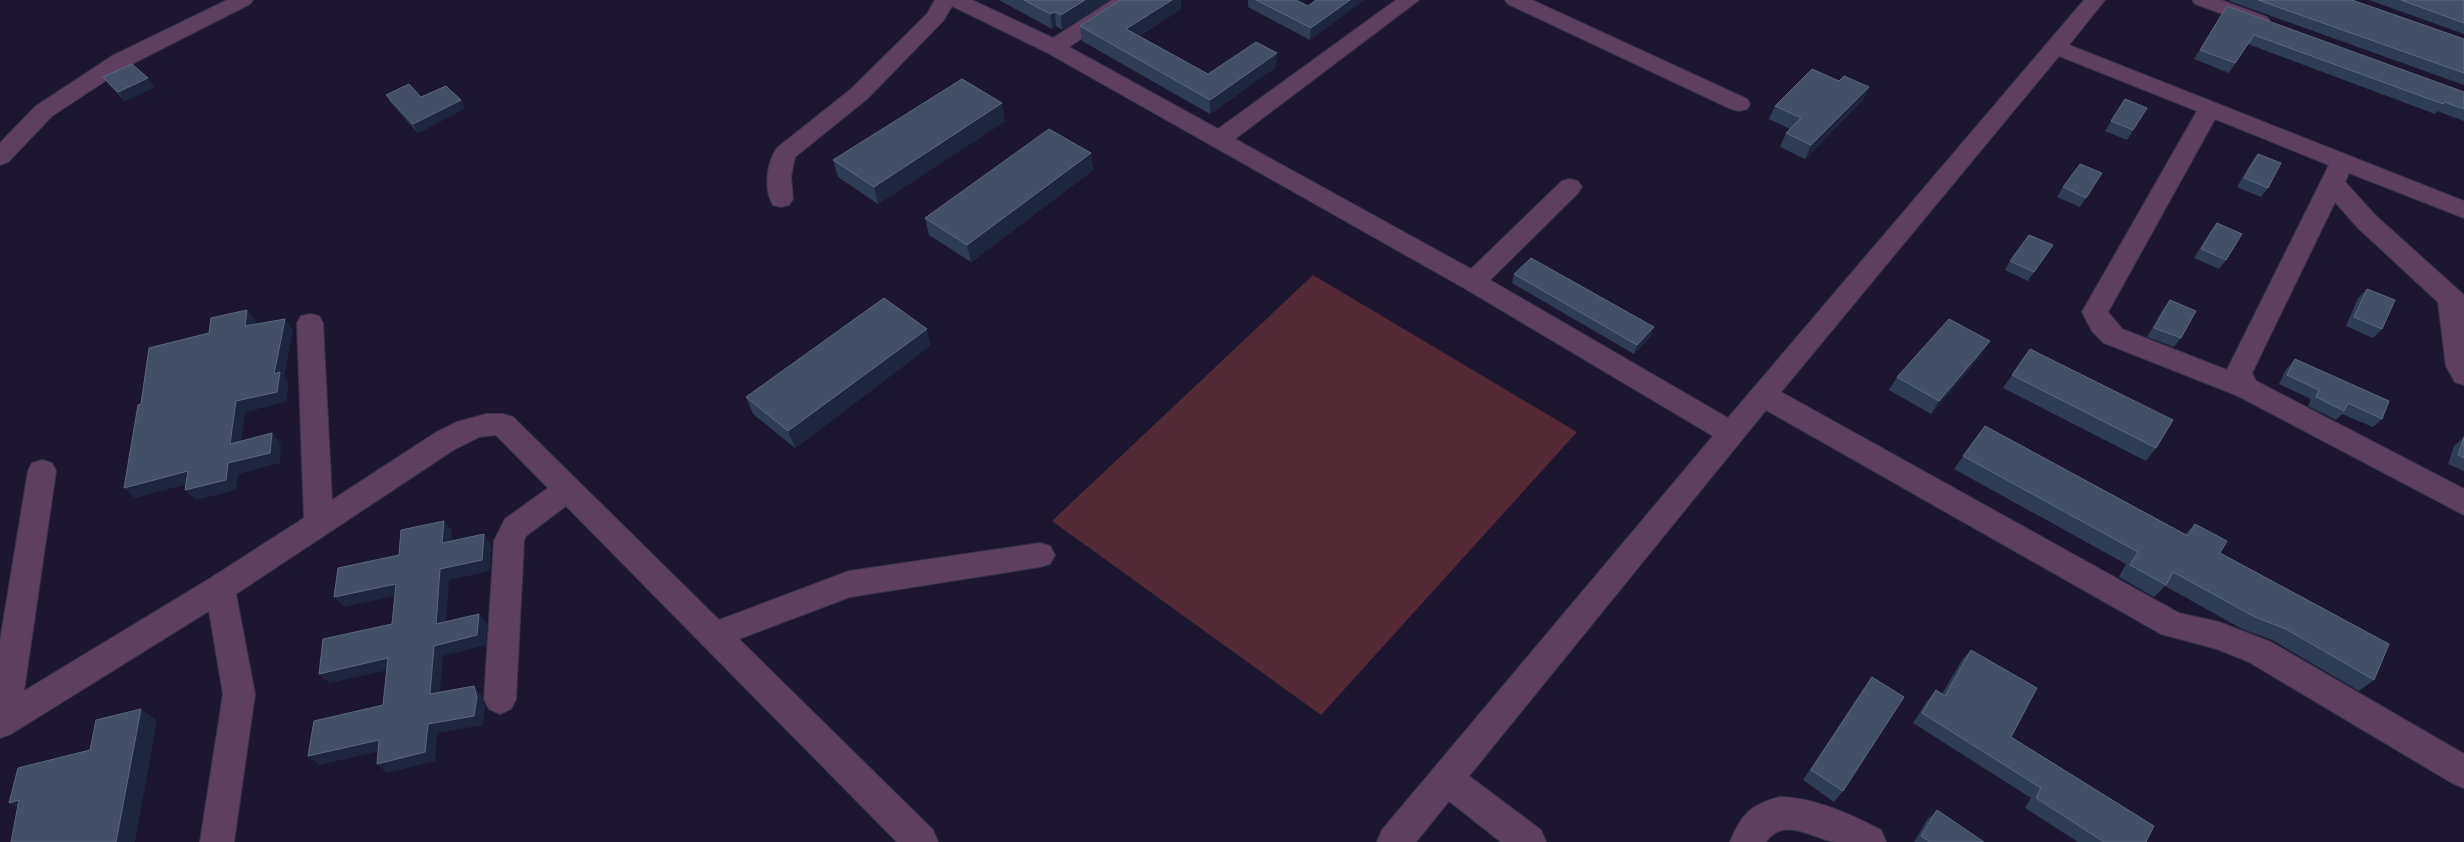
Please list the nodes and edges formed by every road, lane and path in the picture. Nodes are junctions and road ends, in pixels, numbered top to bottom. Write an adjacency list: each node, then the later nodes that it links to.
1 (243, 0): 15 (street)
2 (945, 0): 18 (street)
3 (956, 0): 10 (street)
4 (1126, 0): 10 (street)
5 (1409, 0): 14 (street)
6 (1515, 0): 12 (street)
7 (2095, 0): 11 (street)
8 (2202, 0): 9 (street)
9 (2276, 27)
10 (1054, 46): 14 (street)
11 (2056, 47): 13 (street); 25 (street)
12 (1739, 104)
13 (2210, 108): 16 (street); 24 (street)
14 (1219, 139): 20 (street)
15 (0, 157)
16 (2337, 172): 19 (street); 21 (street); 24 (street)
17 (1570, 188): 20 (street)
18 (781, 199)
19 (2464, 210)
20 (1473, 282): 26 (street)
21 (2457, 303): 23 (street)
22 (310, 323): 30 (street)
23 (2464, 375)
24 (2246, 388): 29 (street)
25 (1763, 395): 26 (street); 37 (street)
26 (1731, 433): 38 (street)
27 (42, 470): 34 (street)
28 (567, 490): 30 (street); 33 (street); 35 (street)
29 (2464, 503)
30 (319, 522): 32 (street)
31 (1040, 555): 33 (street)
32 (220, 588): 36 (street); 39 (street)
33 (712, 636): 40 (street)
34 (5, 683): 36 (street)
35 (500, 699)
36 (2, 722)
37 (2464, 772)
38 (1447, 780): 41 (street); 42 (street)
39 (217, 842)
40 (921, 842)
41 (1394, 842)
42 (1529, 842)
43 (1747, 842): 44 (street)
44 (1869, 842)

